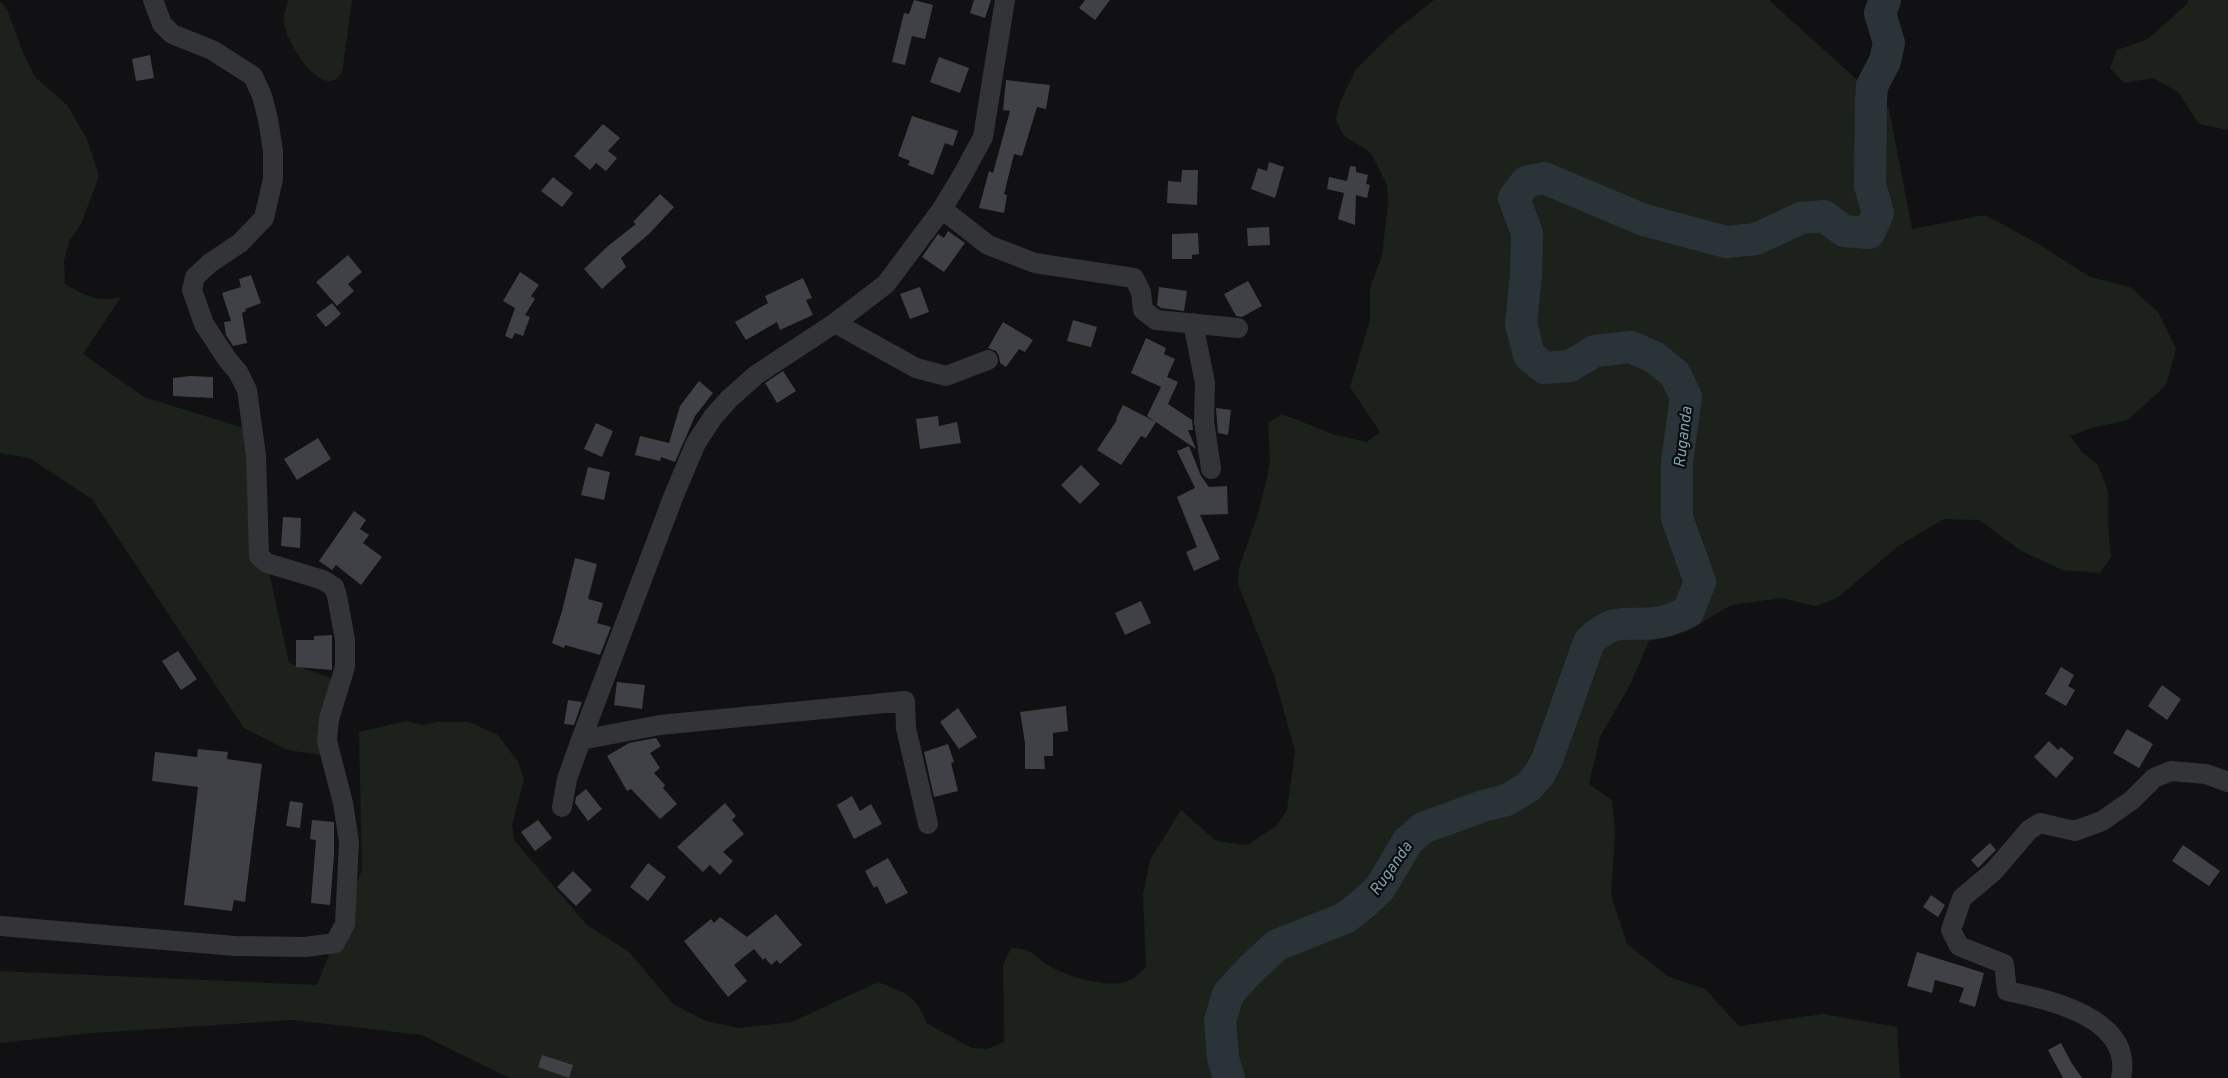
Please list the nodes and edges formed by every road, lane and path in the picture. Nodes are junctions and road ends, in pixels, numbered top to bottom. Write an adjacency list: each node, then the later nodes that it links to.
1 (153, 0): 13 (street)
2 (1005, 0): 3 (street)
3 (942, 209): 4 (street); 5 (street)
4 (835, 323): 7 (street); 9 (street)
5 (1193, 323): 6 (street); 8 (street)
6 (1238, 328)
7 (988, 360)
8 (1210, 469)
9 (581, 740): 11 (street); 12 (street)
10 (2228, 782): 14 (street)
11 (562, 807)
12 (928, 824)
13 (0, 926)
14 (2121, 1078)

